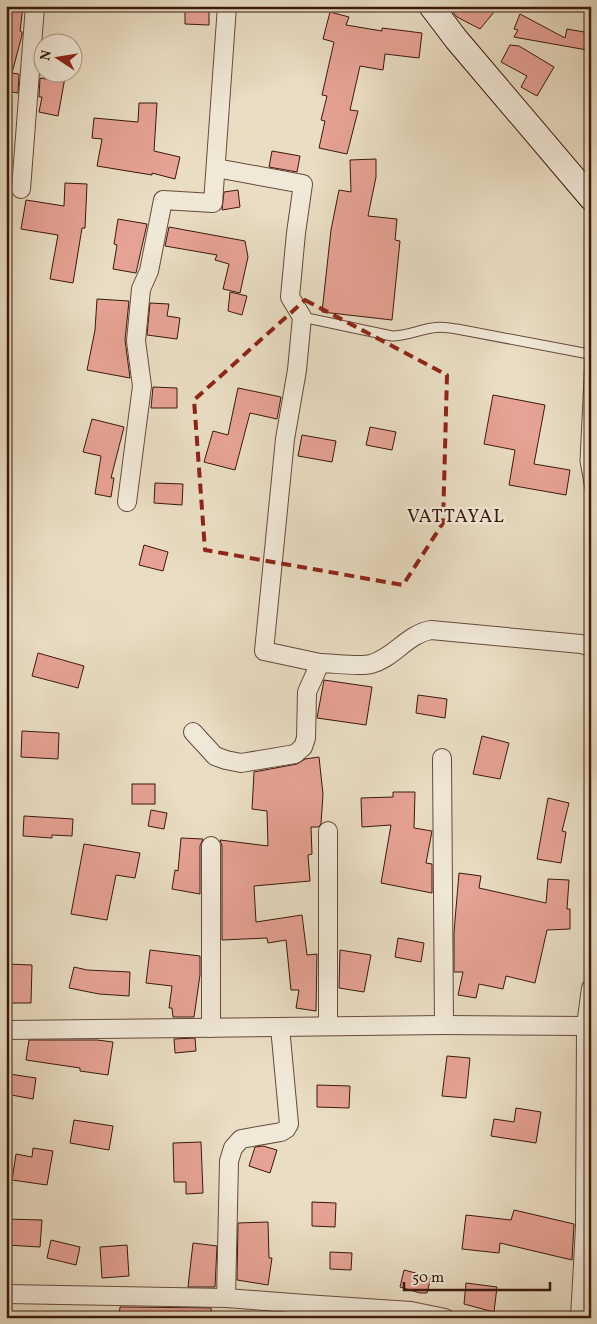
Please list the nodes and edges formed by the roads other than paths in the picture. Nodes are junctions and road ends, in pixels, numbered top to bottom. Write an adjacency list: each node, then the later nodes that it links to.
1 (35, 6): 5 (street)
2 (227, 6): 4 (street)
3 (431, 6): 6 (street)
4 (216, 168): 7 (street); 11 (street)
5 (22, 189)
6 (591, 198)
7 (302, 318): 9 (lane); 13 (street)
8 (591, 337): 9 (lane)
9 (590, 354): 10 (lane)
10 (591, 494)
11 (126, 502)
12 (591, 647): 13 (street)
13 (320, 663): 14 (street)
14 (193, 732)
15 (442, 758): 19 (street)
16 (328, 831): 20 (street)
17 (211, 846): 23 (street)
18 (591, 988): 21 (street)
19 (444, 1025): 20 (street); 21 (street)
20 (328, 1026): 22 (street)
21 (586, 1026): 25 (street)
22 (280, 1027): 23 (street); 27 (street)
23 (211, 1028): 24 (street)
24 (6, 1030)
25 (588, 1227): 30 (street)
26 (6, 1294): 27 (street)
27 (226, 1298): 28 (street)
28 (305, 1311): 29 (street)
29 (445, 1318)
30 (580, 1318)

